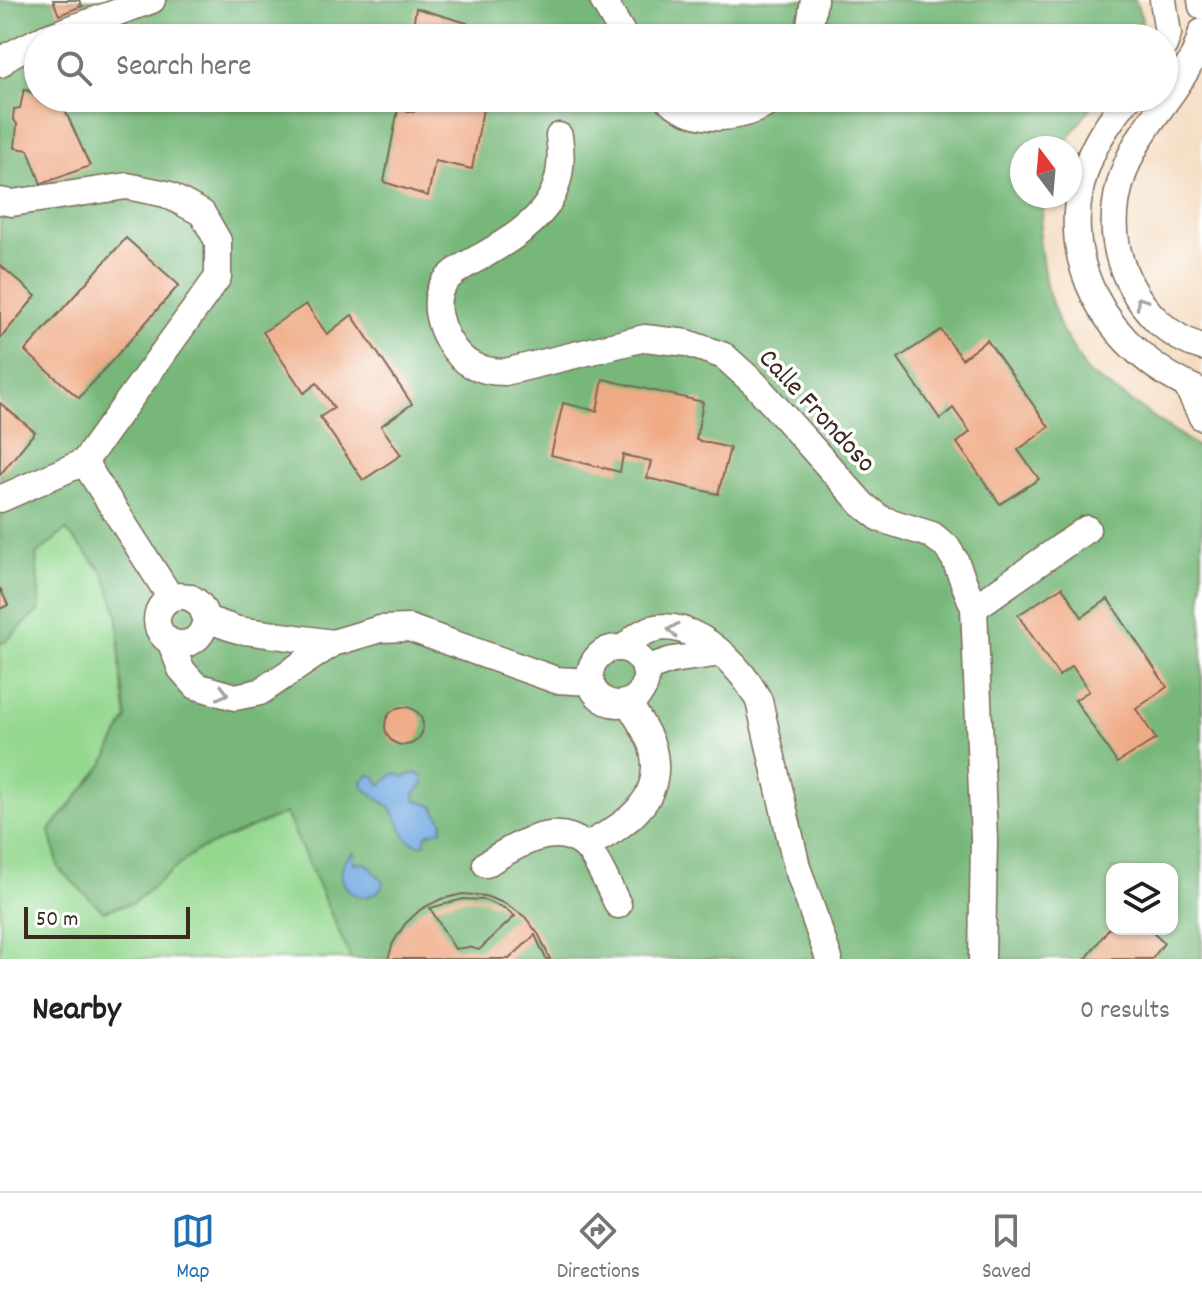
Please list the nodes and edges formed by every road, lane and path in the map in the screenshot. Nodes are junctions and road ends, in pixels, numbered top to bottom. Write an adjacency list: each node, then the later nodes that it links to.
1 (152, 0): 5 (street)
2 (603, 0): 6 (street)
3 (814, 0): 7 (street)
4 (1163, 0): 8 (street)
5 (84, 24)
6 (617, 24)
7 (810, 24)
8 (1168, 24)
9 (1202, 32): 12 (street, one-way to 9)
10 (24, 48): 11 (street)
11 (0, 64)
12 (1178, 85)
13 (689, 112): 14 (street)
14 (750, 112)
15 (1118, 112): 20 (street)
16 (1159, 112): 19 (street, one-way to 16)
17 (559, 136): 26 (street, Calle Frondoso)
18 (0, 201): 22 (street)
19 (1202, 347)
20 (1195, 389): 21 (street)
21 (1202, 417)
22 (84, 462): 23 (street); 25 (street)
23 (0, 499)
24 (1087, 529): 26 (street)
25 (171, 598): 27 (street); 28 (street)
26 (974, 608): 39 (street, Calle Frondoso)
27 (206, 619): 28 (street); 29 (street)
28 (171, 643): 29 (street, one-way to 29)
29 (333, 643): 33 (street)
30 (625, 648): 31 (street, one-way to 30); 32 (street); 33 (street)
31 (722, 653): 32 (street); 38 (street)
32 (645, 669): 34 (street)
33 (591, 682): 34 (street)
34 (628, 702): 35 (street)
35 (586, 846): 36 (street); 37 (street)
36 (486, 864)
37 (618, 905)
38 (829, 959)
39 (982, 959)

